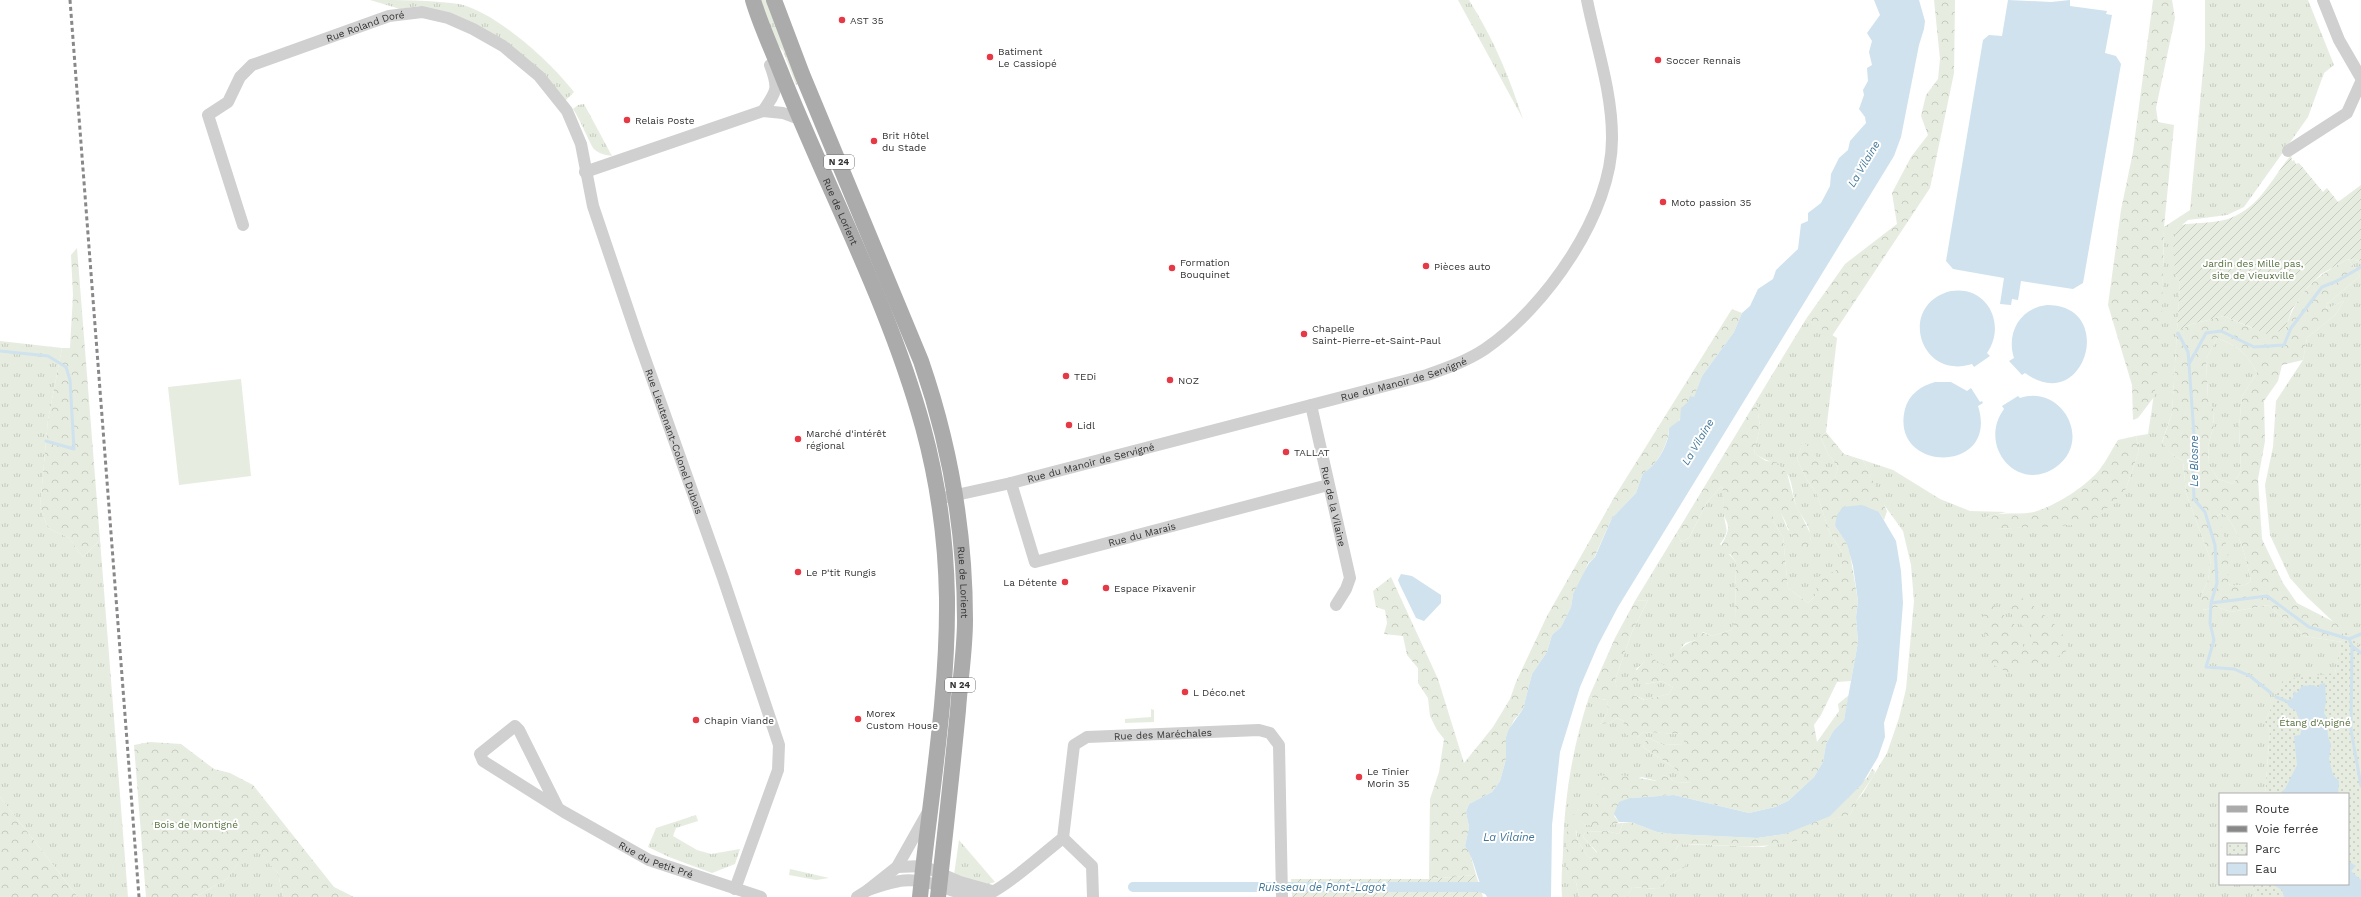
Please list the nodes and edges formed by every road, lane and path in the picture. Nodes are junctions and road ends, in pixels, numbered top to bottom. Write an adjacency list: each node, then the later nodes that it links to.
1 (774, 0): 8 (main road, Rue de Lorient / N 24)
2 (1587, 0): 16 (street, Rue du Manoir de Servigné)
3 (2323, 0): 5 (street)
4 (754, 4): 7 (main road, Rue de Lorient / N 24); 9 (street, Rue de Lorient)
5 (2361, 78)
6 (2361, 82): 11 (street)
7 (791, 100): 8 (street); 10 (main road, Rue de Lorient / N 24)
8 (814, 104): 14 (main road, Rue de Lorient / N 24)
9 (763, 111): 10 (street); 12 (street)
10 (799, 119): 15 (main road, Rue de Lorient / N 24)
11 (2288, 151)
12 (585, 172): 13 (street, Rue Roland Doré); 30 (street, Rue Lieutenant-Colonel Dubois)
13 (243, 225)
14 (896, 299): 15 (street); 19 (main road, Rue de Lorient / N 24)
15 (880, 302): 20 (main road, Rue de Lorient / N 24)
16 (1312, 405): 17 (street, Rue du Manoir de Servigné); 18 (street, Rue de la Vilaine)
17 (1011, 483): 18 (street, Rue du Marais); 19 (street, Rue du Manoir de Servigné)
18 (1328, 485): 21 (street, Rue de la Vilaine)
19 (956, 495): 20 (street, Rue du Manoir de Servigné); 23 (main road, Rue de Lorient / N 24)
20 (938, 499): 22 (main road, Rue de Lorient / N 24)
21 (1336, 605)
22 (944, 672): 23 (main road); 24 (main road, Rue de Lorient / N 24)
23 (961, 674): 29 (main road, Rue de Lorient / N 24)
24 (930, 807): 27 (street); 28 (main road, Rue de Lorient / N 24)
25 (558, 808): 25 (street, Rue du Petit Pré); 30 (street, Rue du Petit Pré)
26 (1063, 838): 29 (street); 34 (street); 35 (street, Rue des Maréchales)
27 (896, 866): 28 (street); 31 (street)
28 (922, 882): 29 (street); 31 (street)
29 (939, 886)
30 (735, 889): 32 (street, Rue du Petit Pré)
31 (868, 890): 33 (street)
32 (761, 897)
33 (857, 897)
34 (1093, 897)
35 (1282, 897)

